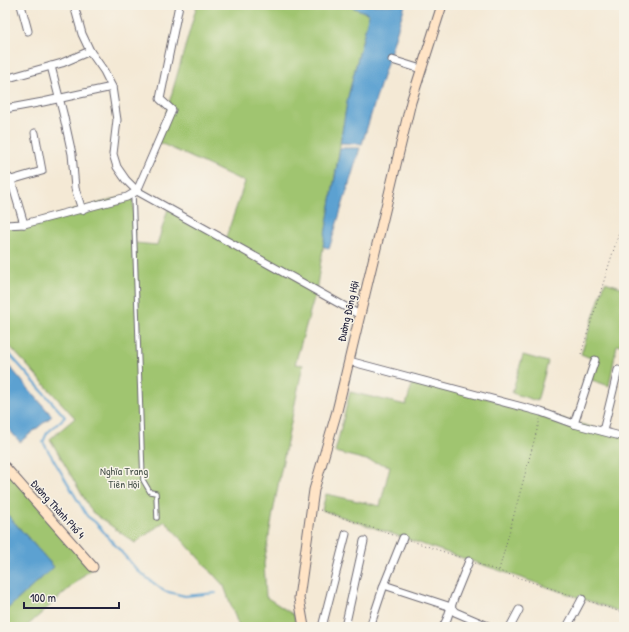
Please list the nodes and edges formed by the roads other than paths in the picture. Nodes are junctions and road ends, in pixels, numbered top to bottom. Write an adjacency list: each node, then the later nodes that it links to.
1 (21, 5): 5 (street)
2 (74, 5): 6 (street)
3 (179, 5): 17 (street)
4 (442, 5): 9 (street, Đường Đông Hội)
5 (28, 31)
6 (90, 51): 8 (street); 11 (street)
7 (392, 60): 9 (street)
8 (51, 66): 10 (street); 12 (street)
9 (421, 69): 21 (street, Đường Đông Hội)
10 (5, 79)
11 (112, 88): 12 (street); 17 (street)
12 (60, 98): 13 (street); 18 (street)
13 (5, 109)
14 (35, 133): 16 (street)
15 (5, 174): 16 (street)
16 (11, 180): 20 (street)
17 (135, 193): 18 (street); 21 (street); 29 (lane)
18 (82, 210): 20 (street)
19 (5, 224): 20 (street)
20 (24, 224)
21 (360, 315): 23 (street, Đường Đông Hội)
22 (595, 360): 25 (street)
23 (349, 361): 25 (street); 39 (street, Đường Đông Hội)
24 (618, 370): 26 (street)
25 (574, 424): 26 (street)
26 (602, 431): 27 (street)
27 (624, 437)
28 (5, 467): 34 (street, Đường Thành Phố 4)
29 (157, 518)
30 (346, 534): 40 (street)
31 (403, 538): 35 (street)
32 (364, 541): 41 (street)
33 (469, 561): 37 (street)
34 (93, 567)
35 (384, 585): 37 (street); 42 (street)
36 (582, 599): 46 (street)
37 (451, 607): 43 (street); 44 (street)
38 (519, 610): 45 (street)
39 (304, 627)
40 (322, 627)
41 (345, 627)
42 (370, 627)
43 (443, 627)
44 (490, 627)
45 (510, 627)
46 (567, 627)

